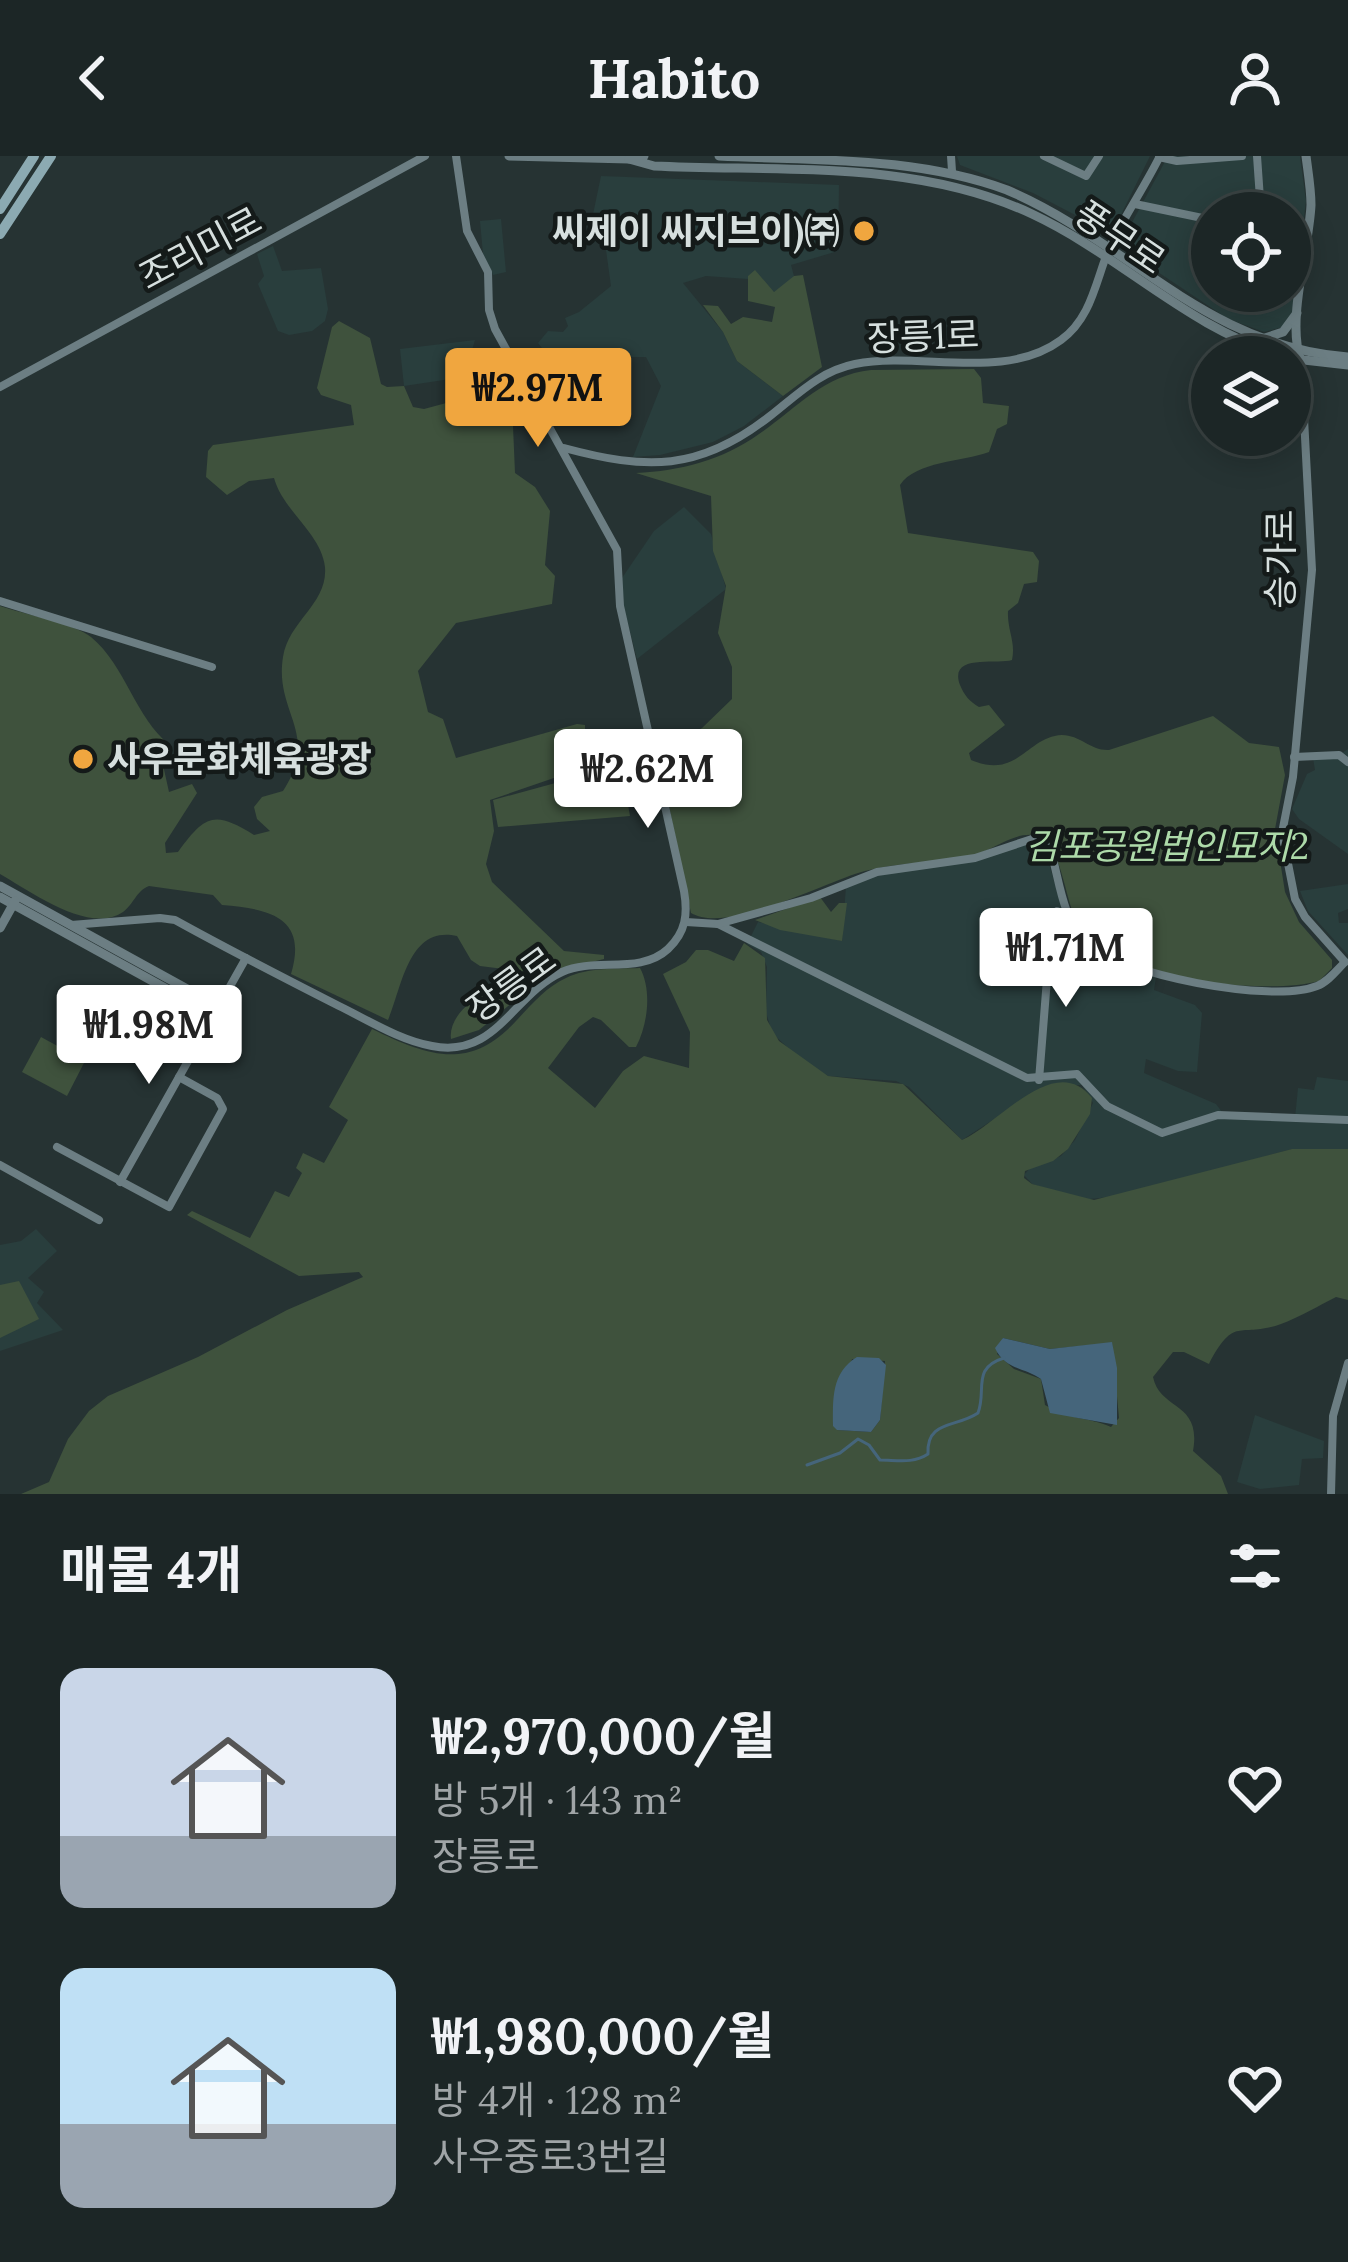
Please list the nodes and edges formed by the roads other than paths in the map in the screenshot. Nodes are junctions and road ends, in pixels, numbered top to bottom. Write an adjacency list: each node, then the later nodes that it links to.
1 (34, 156): 20 (main road)
2 (51, 156): 22 (main road)
3 (425, 156): 31 (street, 조리미로)
4 (456, 156): 32 (street)
5 (509, 156): 15 (street, 풍무로)
6 (644, 156): 15 (street, 풍무로)
7 (718, 156): 16 (street, 풍무로)
8 (951, 156): 16 (street)
9 (1044, 156): 10 (street)
10 (1099, 156)
11 (1159, 156): 12 (street); 19 (street, 장릉1로)
12 (1242, 156)
13 (1256, 156): 17 (street)
14 (1308, 156): 18 (street); 28 (street)
15 (629, 157): 23 (street, 풍무로)
16 (952, 170): 23 (street, 풍무로)
17 (1259, 192)
18 (1309, 192)
19 (1135, 204): 21 (street); 23 (street, 장릉1로)
20 (0, 209)
21 (1191, 216)
22 (0, 234)
23 (1108, 253): 25 (street, 풍무로); 26 (street, 풍무로); 32 (street, 장릉1로)
24 (1298, 312): 27 (street)
25 (1237, 336)
26 (1253, 336)
27 (1268, 336)
28 (1297, 336)
29 (1311, 357): 30 (street, 풍무로)
30 (1348, 361)
31 (0, 387)
32 (562, 448): 42 (street)
33 (1303, 456): 36 (street, 승가로)
34 (0, 602): 35 (street)
35 (212, 667)
36 (1294, 757): 37 (street); 47 (street, 승가로)
37 (1348, 762)
38 (0, 886): 40 (street)
39 (0, 896): 40 (street)
40 (15, 900): 44 (street); 45 (street); 48 (street)
41 (1068, 918): 43 (street); 47 (street); 50 (street)
42 (686, 922): 43 (street); 46 (street, 장릉로)
43 (718, 923): 50 (street)
44 (71, 926): 46 (street, 장릉로); 48 (street)
45 (0, 928)
46 (246, 958): 48 (street)
47 (1346, 964)
48 (216, 1011): 49 (street)
49 (178, 1077): 54 (street); 54 (street)
50 (1039, 1080): 51 (street)
51 (1348, 1120)
52 (57, 1147): 54 (street)
53 (0, 1166): 55 (street)
54 (120, 1182)
55 (99, 1220)
56 (1348, 1363): 57 (street)
57 (1331, 1494)

